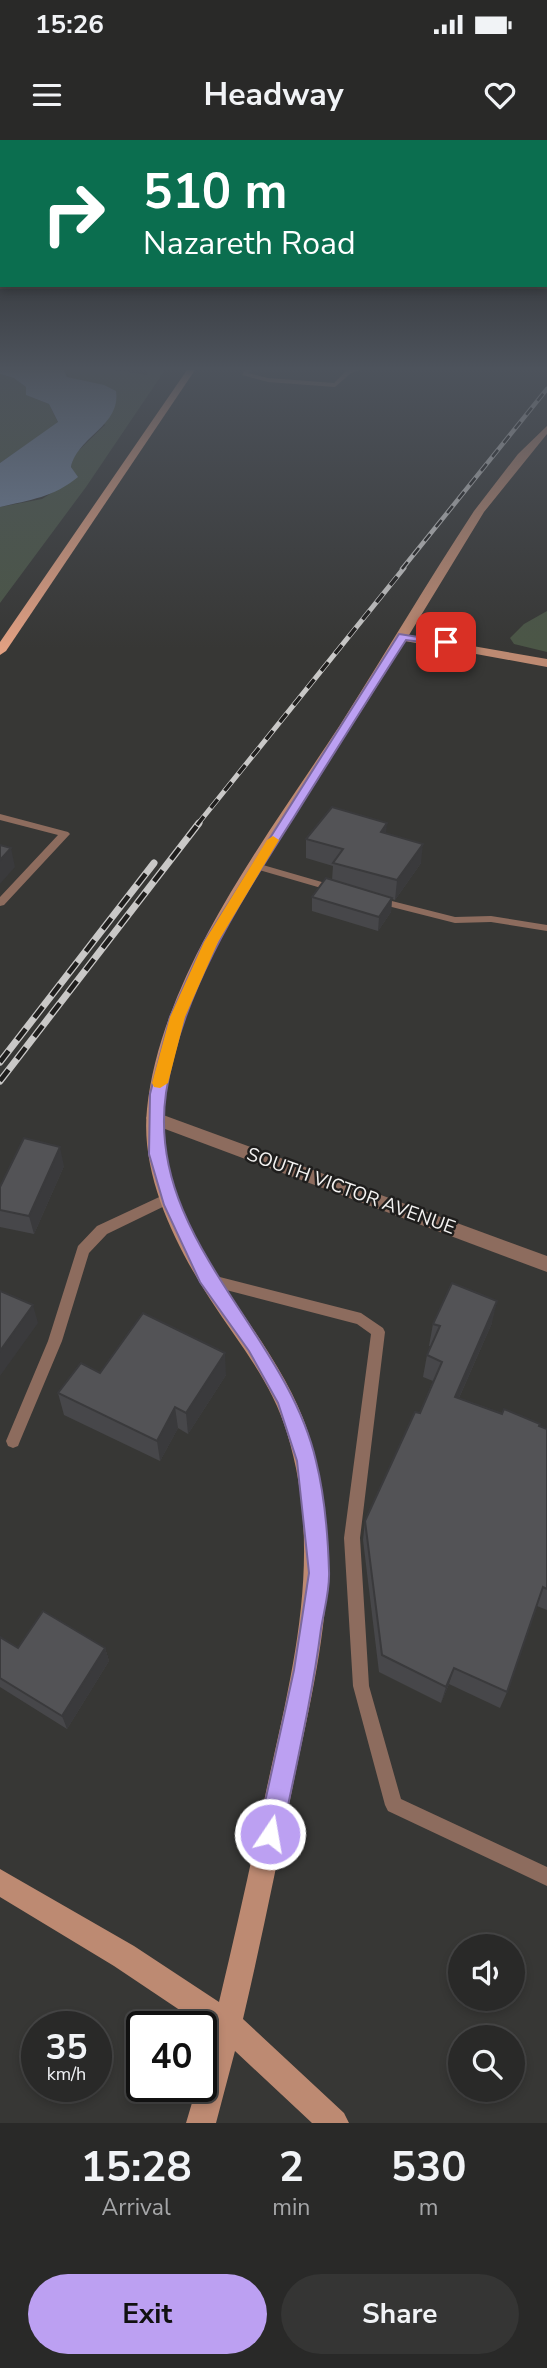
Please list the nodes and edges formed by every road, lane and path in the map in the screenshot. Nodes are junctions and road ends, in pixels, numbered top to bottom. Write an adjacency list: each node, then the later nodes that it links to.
1 (128, 463): 4 (main road)
2 (516, 463): 3 (street)
3 (402, 637): 5 (street); 7 (street)
4 (0, 651)
5 (547, 663)
6 (0, 817): 10 (lane)
7 (256, 866): 8 (lane); 12 (street)
8 (346, 892)
9 (359, 895): 11 (lane)
10 (0, 903)
11 (547, 928)
12 (155, 1118): 13 (street); 14 (street, SOUTH VICTOR AVENUE)
13 (170, 1197): 15 (street); 16 (lane)
14 (547, 1264)
15 (208, 1279): 17 (lane); 19 (street)
16 (13, 1441)
17 (547, 1877)
18 (0, 1882): 19 (street)
19 (229, 2026): 20 (street); 21 (street)
20 (201, 2123)
21 (334, 2123)

